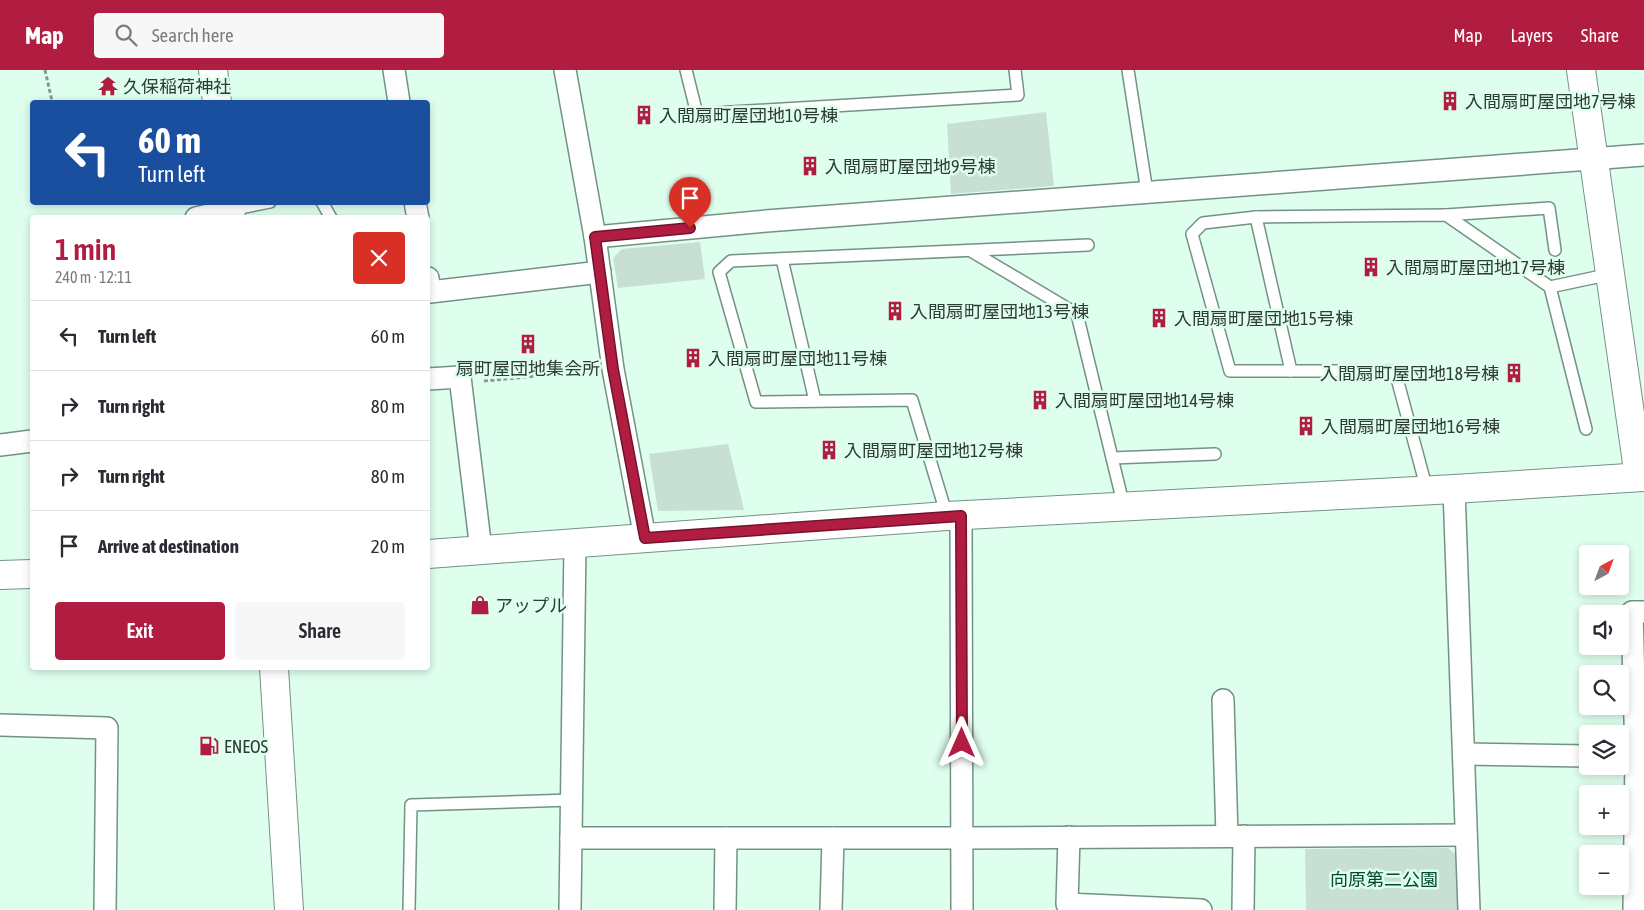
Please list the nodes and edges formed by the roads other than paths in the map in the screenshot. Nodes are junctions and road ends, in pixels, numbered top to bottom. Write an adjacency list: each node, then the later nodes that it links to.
1 (213, 70): 8 (street)
2 (394, 70): 9 (street)
3 (565, 70): 18 (street)
4 (686, 70): 5 (lane)
5 (1014, 70)
6 (1128, 70): 12 (lane)
7 (1581, 70): 11 (street)
8 (217, 100)
9 (399, 100)
10 (1644, 155): 11 (street)
11 (1594, 159): 12 (street); 24 (street)
12 (1147, 192): 18 (street)
13 (255, 205): 14 (lane)
14 (230, 210): 15 (street)
15 (209, 215)
16 (1446, 215): 17 (lane); 20 (lane); 25 (lane)
17 (1256, 217): 27 (lane); 27 (lane)
18 (595, 237): 23 (street)
19 (1088, 245): 21 (lane)
20 (1555, 250)
21 (971, 251): 22 (lane); 34 (lane)
22 (782, 259): 29 (lane); 29 (lane)
23 (600, 272): 26 (street); 40 (street)
24 (1611, 274): 25 (lane); 35 (street)
25 (1550, 287): 30 (lane)
26 (430, 292)
27 (1291, 371): 37 (lane)
28 (430, 379): 42 (street)
29 (815, 401): 39 (lane)
30 (1586, 429)
31 (30, 441): 32 (street)
32 (0, 445)
33 (1215, 454): 34 (lane)
34 (1112, 458): 38 (lane)
35 (1642, 477): 36 (street)
36 (1454, 489): 37 (street); 50 (street)
37 (1427, 490): 38 (street)
38 (1124, 507): 39 (street)
39 (954, 516): 40 (street); 60 (street)
40 (645, 538): 41 (street)
41 (575, 544): 42 (street); 53 (street)
42 (481, 550): 43 (street)
43 (430, 554)
44 (30, 574): 45 (street)
45 (0, 575)
46 (1644, 612): 52 (street)
47 (274, 670): 63 (street)
48 (1223, 700): 55 (street)
49 (0, 725): 62 (street)
50 (1464, 754): 51 (street); 54 (street)
51 (1579, 756)
52 (1634, 756): 61 (street)
53 (572, 800): 57 (street); 64 (lane)
54 (1466, 834): 55 (street); 71 (street)
55 (1236, 836): 56 (street); 70 (street)
56 (1069, 837): 60 (street); 69 (street)
57 (571, 838): 58 (street); 65 (street)
58 (726, 838): 59 (street); 66 (street)
59 (833, 838): 60 (street); 67 (street)
60 (962, 838): 68 (street)
61 (1639, 888): 72 (street)
62 (105, 910)
63 (289, 910)
64 (409, 910)
65 (570, 910)
66 (725, 910)
67 (831, 910)
68 (962, 910)
69 (1201, 910)
70 (1243, 910)
71 (1469, 910)
72 (1634, 910)

